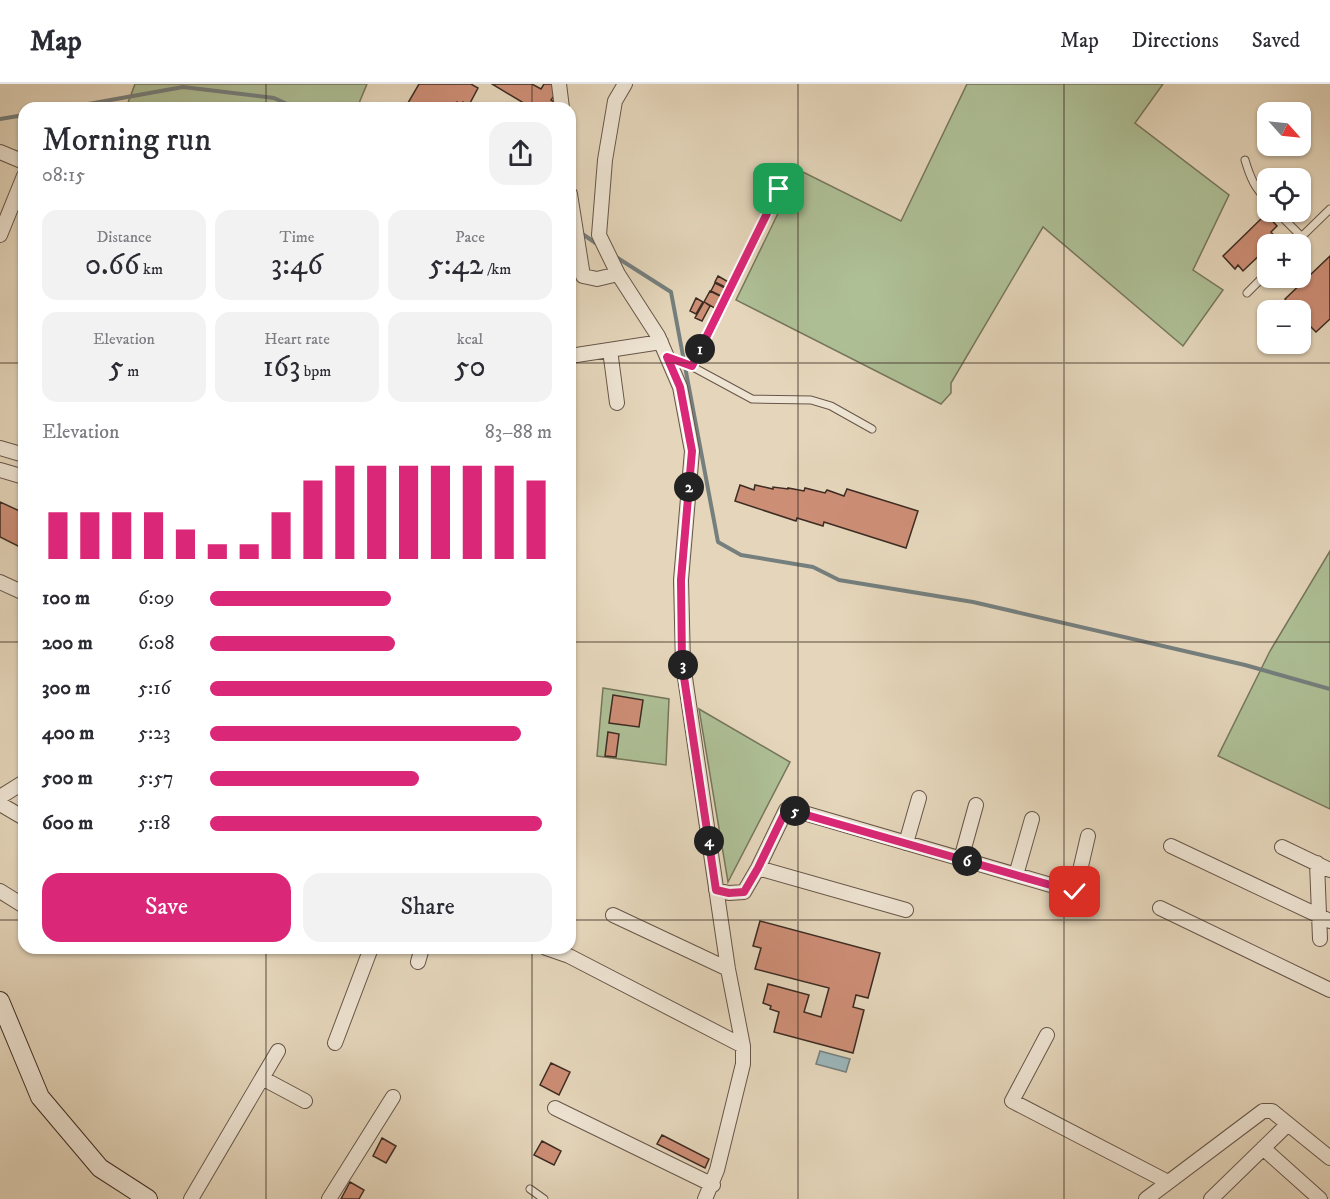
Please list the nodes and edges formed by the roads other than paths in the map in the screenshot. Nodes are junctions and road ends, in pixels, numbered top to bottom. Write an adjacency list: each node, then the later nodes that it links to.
1 (559, 84): 3 (street)
2 (625, 84): 16 (street)
3 (561, 102)
4 (0, 152): 5 (street)
5 (18, 160)
6 (1245, 160): 8 (lane)
7 (779, 189): 23 (lane)
8 (1257, 190)
9 (18, 191): 14 (street)
10 (1330, 209): 13 (lane)
11 (1287, 222): 12 (lane)
12 (1299, 234)
13 (1305, 234)
14 (0, 235)
15 (576, 237): 16 (street)
16 (618, 274): 19 (street)
17 (1257, 283): 18 (lane)
18 (1247, 293)
19 (661, 342): 20 (street); 22 (street)
20 (610, 350): 21 (street); 24 (street)
21 (576, 355)
22 (667, 357): 23 (lane); 48 (street)
23 (692, 366): 25 (lane)
24 (617, 403)
25 (872, 429)
26 (0, 448): 27 (street)
27 (18, 453)
28 (0, 470): 29 (street)
29 (18, 475)
30 (0, 582): 31 (street)
31 (18, 590)
32 (18, 786): 33 (street)
33 (0, 798)
34 (919, 798): 40 (street)
35 (0, 804): 37 (street)
36 (976, 805): 43 (street)
37 (18, 814)
38 (1032, 819): 47 (street)
39 (1088, 836): 50 (street)
40 (906, 843): 43 (street); 45 (street)
41 (1171, 846): 56 (street)
42 (1282, 847): 44 (street)
43 (961, 859): 47 (street)
44 (1317, 863): 46 (street); 56 (street)
45 (758, 868): 48 (street); 54 (street)
46 (1330, 870)
47 (1016, 875): 50 (street)
48 (716, 890): 62 (street)
49 (0, 891): 52 (street)
50 (1075, 892): 51 (street)
51 (1092, 897)
52 (18, 902)
53 (1160, 908): 63 (street)
54 (906, 910)
55 (613, 915): 62 (street)
56 (1325, 918): 57 (street)
57 (1320, 939)
58 (369, 954): 66 (street)
59 (420, 954): 61 (street)
60 (563, 954): 67 (street)
61 (418, 962)
62 (728, 969): 67 (street)
63 (1330, 990)
64 (0, 1001): 79 (street)
65 (1047, 1035): 76 (street)
66 (335, 1043)
67 (743, 1046): 77 (street)
68 (278, 1051): 69 (street)
69 (262, 1078): 71 (street); 80 (street)
70 (393, 1097): 81 (street)
71 (305, 1101)
72 (555, 1108): 77 (street)
73 (1288, 1124): 74 (street); 75 (street); 76 (street)
74 (1263, 1148): 85 (street); 86 (street)
75 (1330, 1158)
76 (1168, 1182): 84 (street)
77 (712, 1185): 83 (street)
78 (530, 1189): 82 (lane)
79 (148, 1199)
80 (191, 1199)
81 (329, 1199)
82 (544, 1199)
83 (705, 1199)
84 (1146, 1199)
85 (1212, 1199)
86 (1320, 1199)

